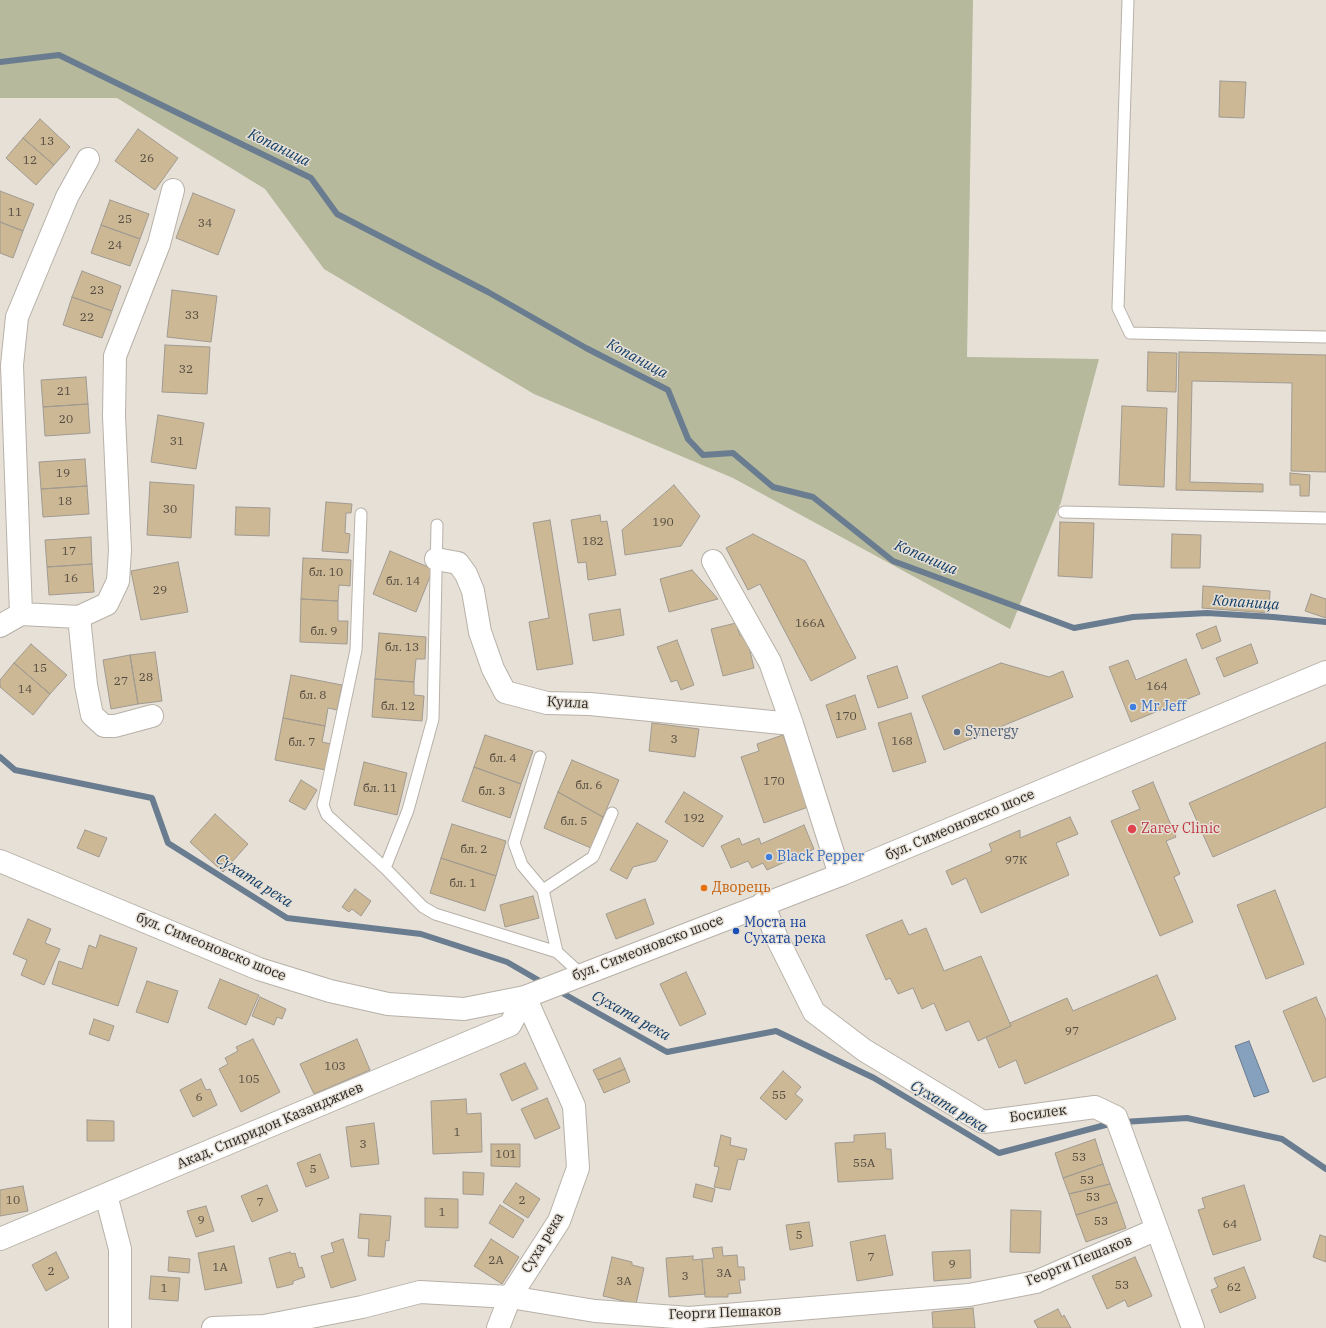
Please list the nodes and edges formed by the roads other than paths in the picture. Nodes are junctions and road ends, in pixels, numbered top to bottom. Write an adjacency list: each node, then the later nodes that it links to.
1 (1128, 0): 4 (lane)
2 (88, 159): 11 (street)
3 (172, 190): 12 (street)
4 (1326, 337)
5 (1064, 512): 7 (lane)
6 (361, 514): 20 (lane)
7 (1326, 518)
8 (436, 525): 9 (lane)
9 (436, 559): 16 (street, Куила); 20 (lane)
10 (713, 561): 16 (street)
11 (21, 614): 12 (street); 13 (street)
12 (79, 617): 15 (street)
13 (0, 626)
14 (1326, 672): 21 (street, бул. Симеоновско шосе)
15 (152, 716)
16 (792, 724): 21 (street)
17 (540, 757): 22 (lane)
18 (612, 813): 22 (lane)
19 (0, 861): 26 (street, бул. Симеоновско шосе)
20 (385, 868): 24 (lane)
21 (840, 874): 23 (street, бул. Симеоновско шосе)
22 (543, 890): 24 (lane)
23 (763, 903): 25 (street, бул. Симеоновско шосе); 28 (street, Босилек)
24 (557, 952): 25 (lane)
25 (581, 974): 26 (street, бул. Симеоновско шосе)
26 (525, 997): 27 (street, Акад. Спиридон Казанджиев); 30 (street, Суха река)
27 (106, 1195): 29 (street, Акад. Спиридон Казанджиев); 31 (street)
28 (1157, 1229): 30 (street, Георги Пешаков); 34 (street, Босилек)
29 (0, 1239)
30 (510, 1297): 32 (street, Георги Пешаков); 33 (street, Суха река)
31 (120, 1328)
32 (213, 1328)
33 (498, 1328)
34 (1193, 1328)

